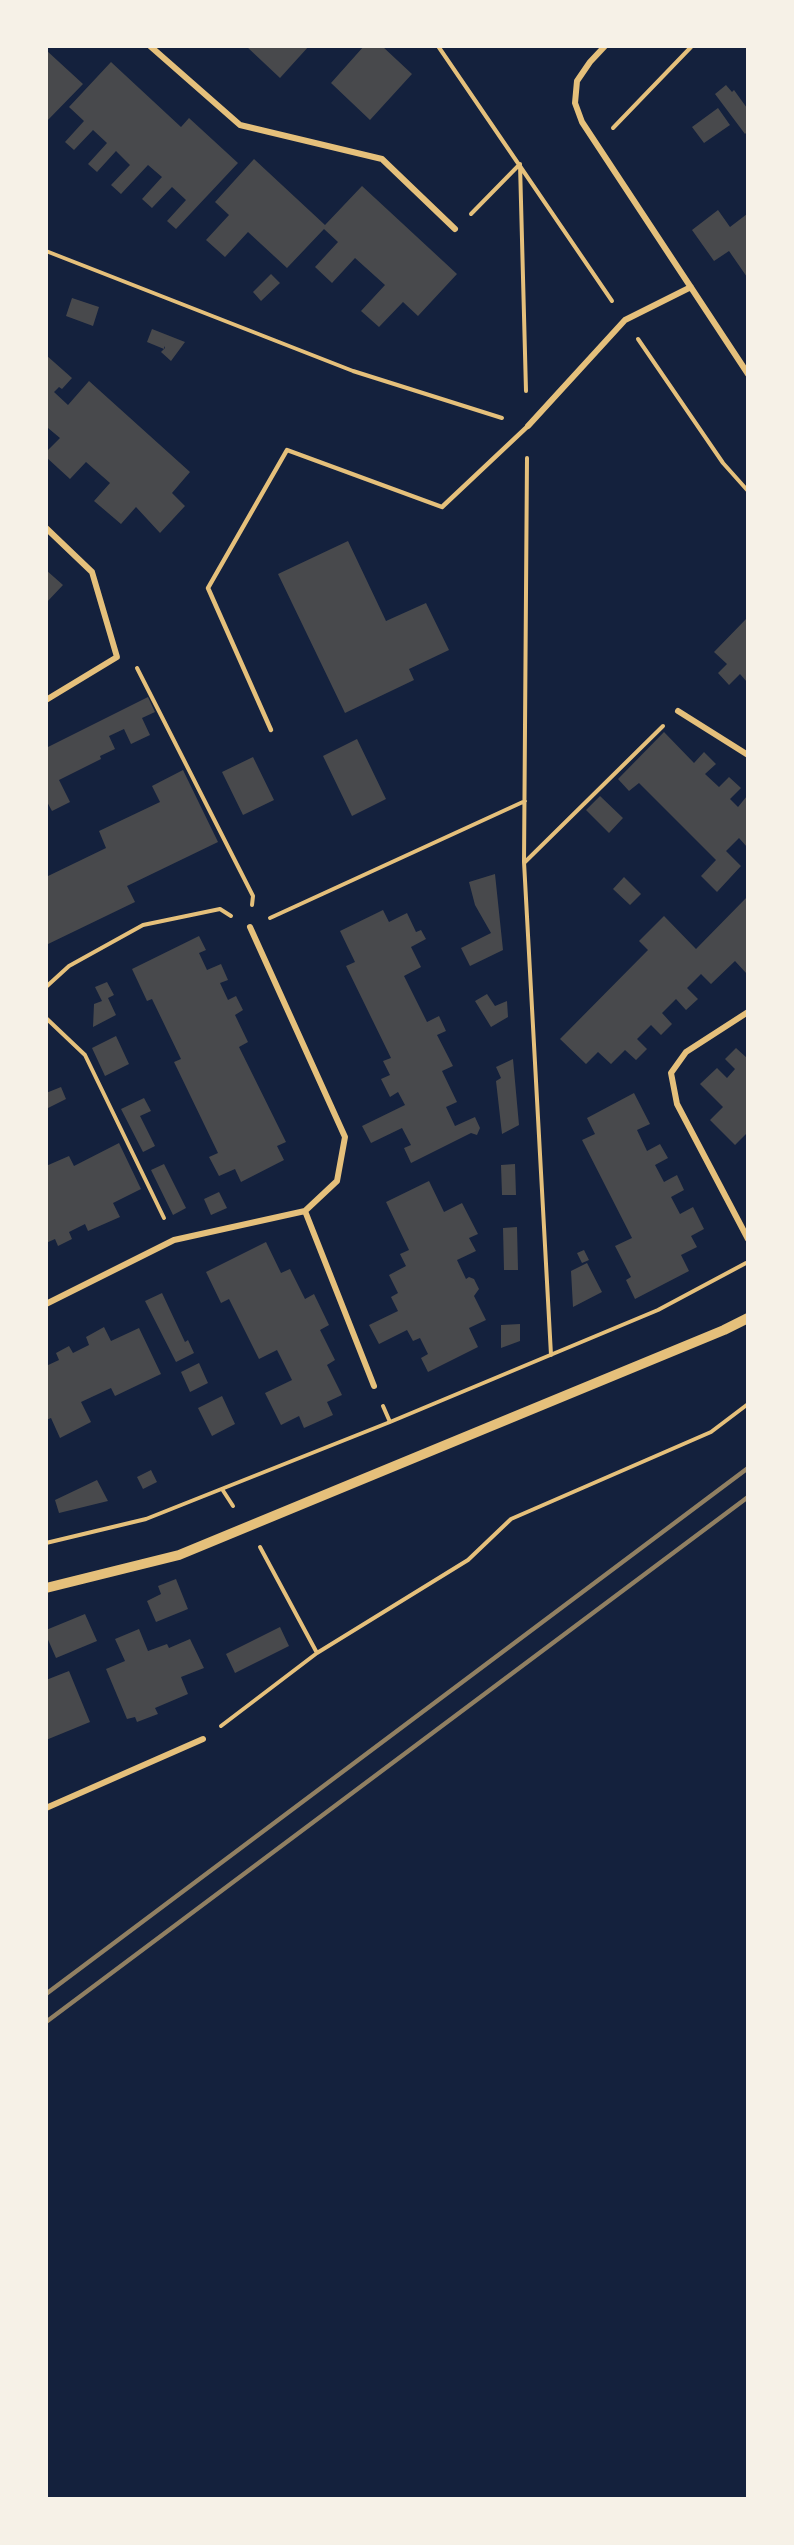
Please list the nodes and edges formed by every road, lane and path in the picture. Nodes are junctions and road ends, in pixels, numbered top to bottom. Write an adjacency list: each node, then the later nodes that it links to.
1 (150, 46): 7 (street)
2 (438, 46): 6 (path)
3 (605, 46): 5 (street)
4 (692, 46): 5 (path)
5 (597, 145): 9 (street)
6 (520, 164): 7 (path); 10 (path); 12 (path)
7 (455, 229)
8 (46, 250): 12 (path)
9 (691, 287): 10 (street); 11 (street)
10 (625, 320): 12 (street); 13 (path)
11 (747, 374)
12 (528, 426): 18 (lane); 20 (path)
13 (747, 491)
14 (46, 528): 15 (street)
15 (117, 657): 16 (street); 22 (path)
16 (46, 700)
17 (678, 711): 19 (street); 21 (path)
18 (271, 730)
19 (747, 755)
20 (525, 801): 21 (path); 22 (path)
21 (524, 862): 32 (path)
22 (250, 927): 23 (path); 26 (street)
23 (46, 987)
24 (747, 1012): 27 (street)
25 (46, 1018): 28 (path)
26 (306, 1211): 28 (street); 33 (street)
27 (747, 1239)
28 (174, 1240): 30 (street)
29 (747, 1263): 32 (path)
30 (46, 1304)
31 (747, 1318): 36 (street)
32 (551, 1355): 35 (path)
33 (374, 1386)
34 (747, 1404): 39 (path)
35 (222, 1489): 36 (path); 37 (path)
36 (249, 1528): 38 (street); 39 (path)
37 (46, 1543)
38 (46, 1588)
39 (317, 1653): 40 (path)
40 (203, 1739): 41 (street)
41 (46, 1808)

